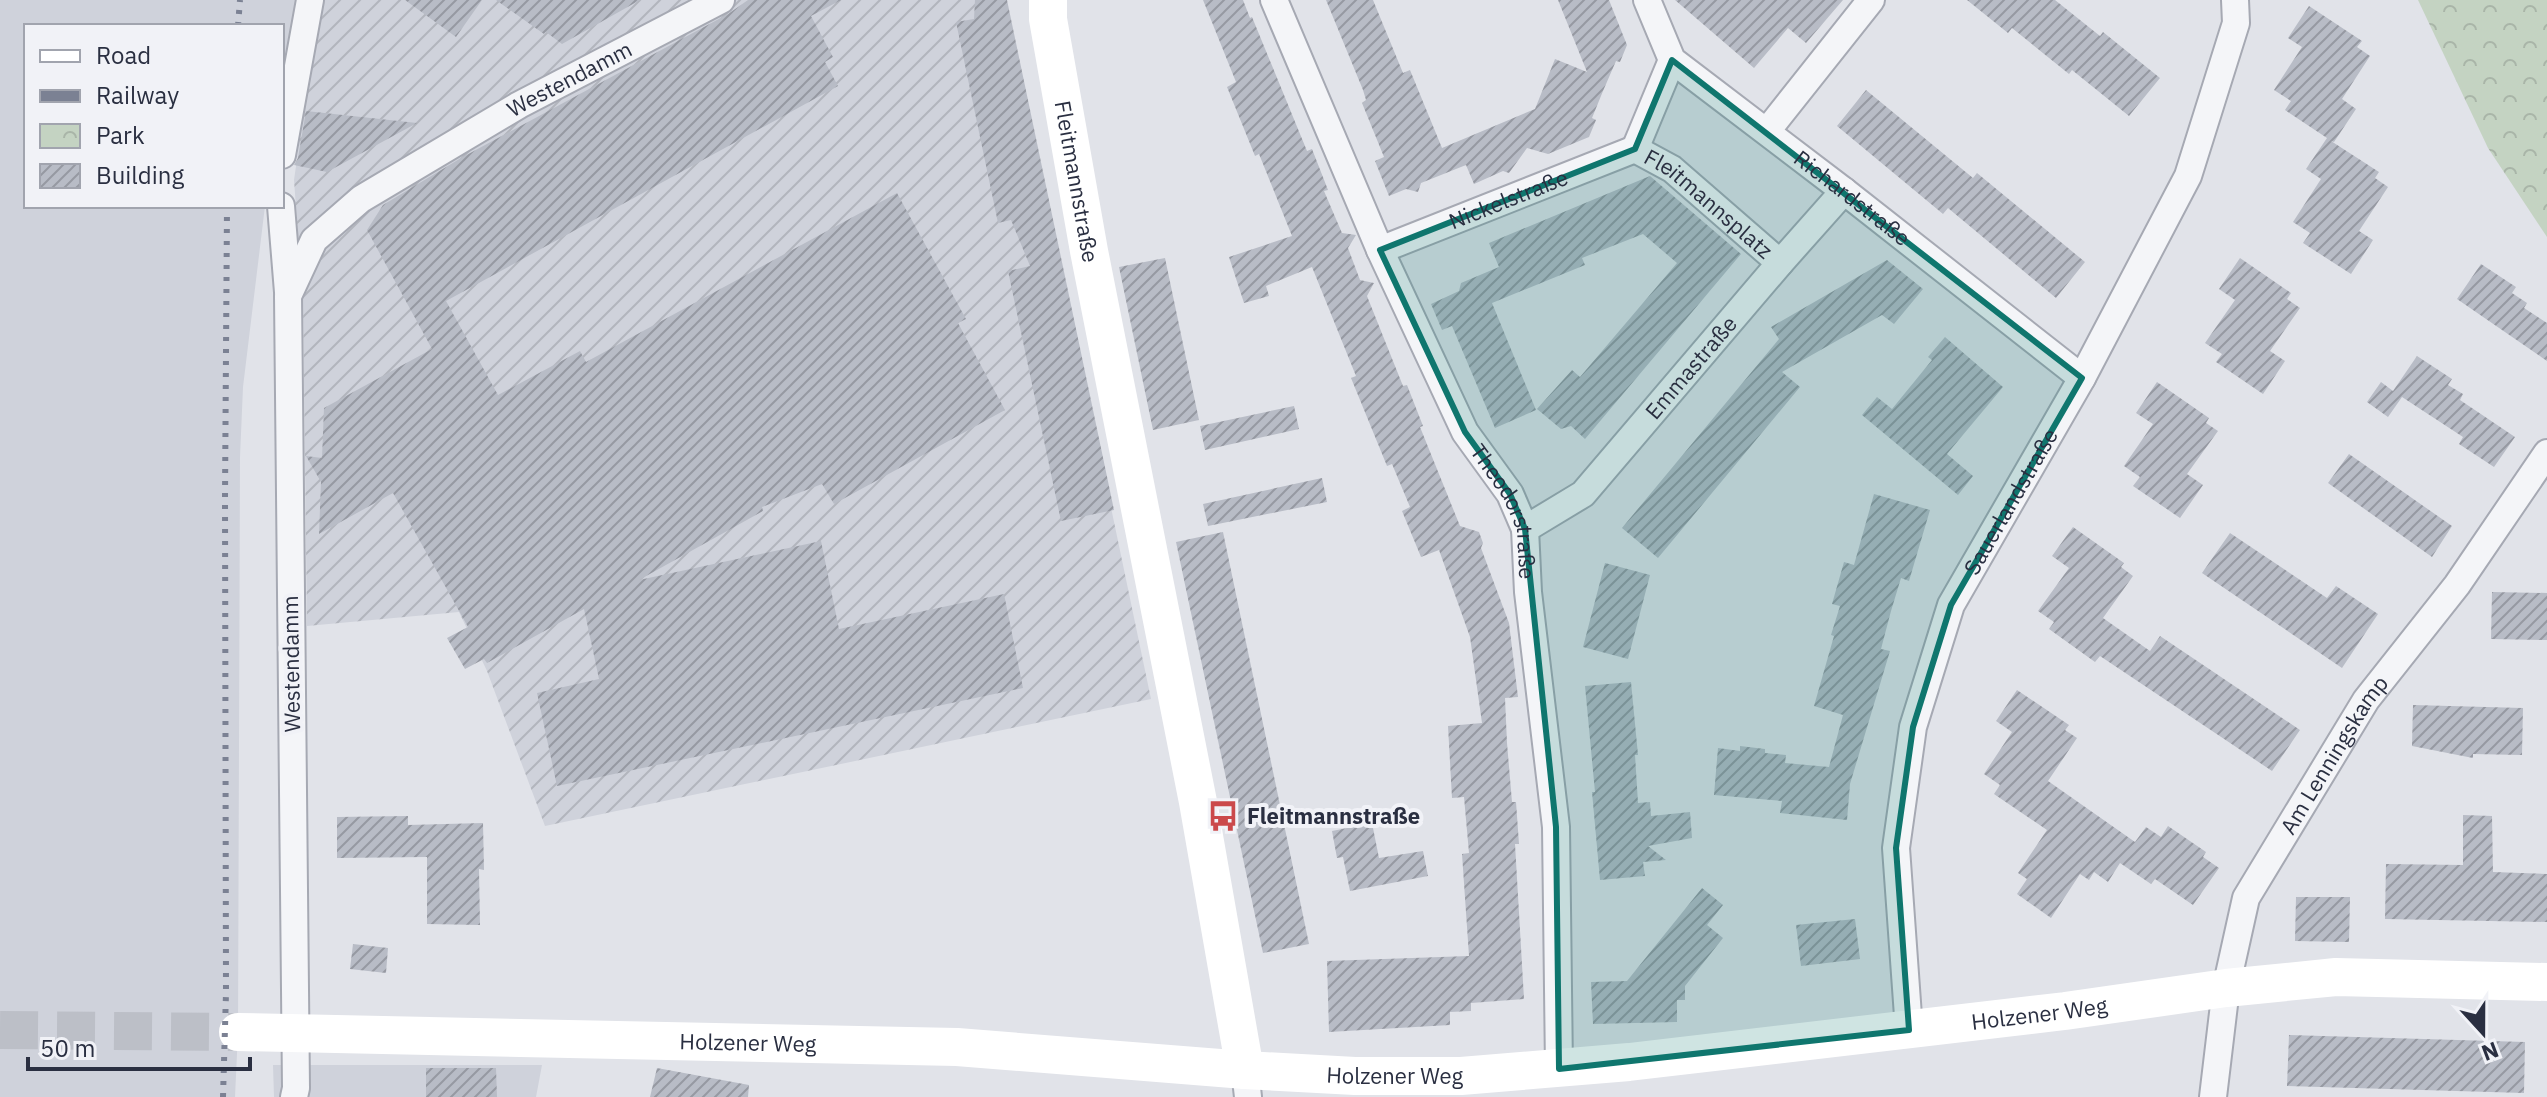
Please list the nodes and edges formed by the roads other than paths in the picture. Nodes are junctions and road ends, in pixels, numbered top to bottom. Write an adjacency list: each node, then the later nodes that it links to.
1 (310, 0): 10 (street)
2 (721, 0): 16 (street, Westendamm)
3 (1048, 0): 26 (main road, Fleitmannstraße)
4 (1274, 0): 14 (street, Theodorstraße)
5 (1647, 0): 8 (street)
6 (1871, 0): 9 (street)
7 (2235, 0): 17 (street, Sauerlandstraße)
8 (1672, 60): 9 (street, Richardstraße); 11 (street, Fleitmannsplatz)
9 (1767, 131): 12 (street, Richardstraße)
10 (284, 144)
11 (1635, 149): 14 (street, Nickelstraße); 15 (street, Fleitmannsplatz)
12 (1844, 191): 15 (street, Emmastraße); 17 (street, Richardstraße)
13 (281, 208): 16 (street, Westendamm)
14 (1380, 250): 19 (street, Theodorstraße)
15 (1780, 263): 19 (street, Emmastraße)
16 (288, 296): 24 (street, Westendamm)
17 (2082, 378): 22 (street, Sauerlandstraße)
18 (2547, 453): 21 (street, Am Lenningskamp)
19 (1525, 529): 25 (street, Theodorstraße)
20 (2547, 982): 21 (main road, Holzener Weg)
21 (2226, 988): 22 (main road, Holzener Weg); 28 (street, Am Lenningskamp)
22 (1909, 1030): 25 (main road, Holzener Weg)
23 (238, 1032): 24 (main road, Holzener Weg)
24 (295, 1033): 26 (main road, Holzener Weg); 27 (street, Westendamm)
25 (1559, 1069): 26 (main road, Holzener Weg)
26 (1246, 1084)
27 (294, 1097)
28 (2213, 1097)

